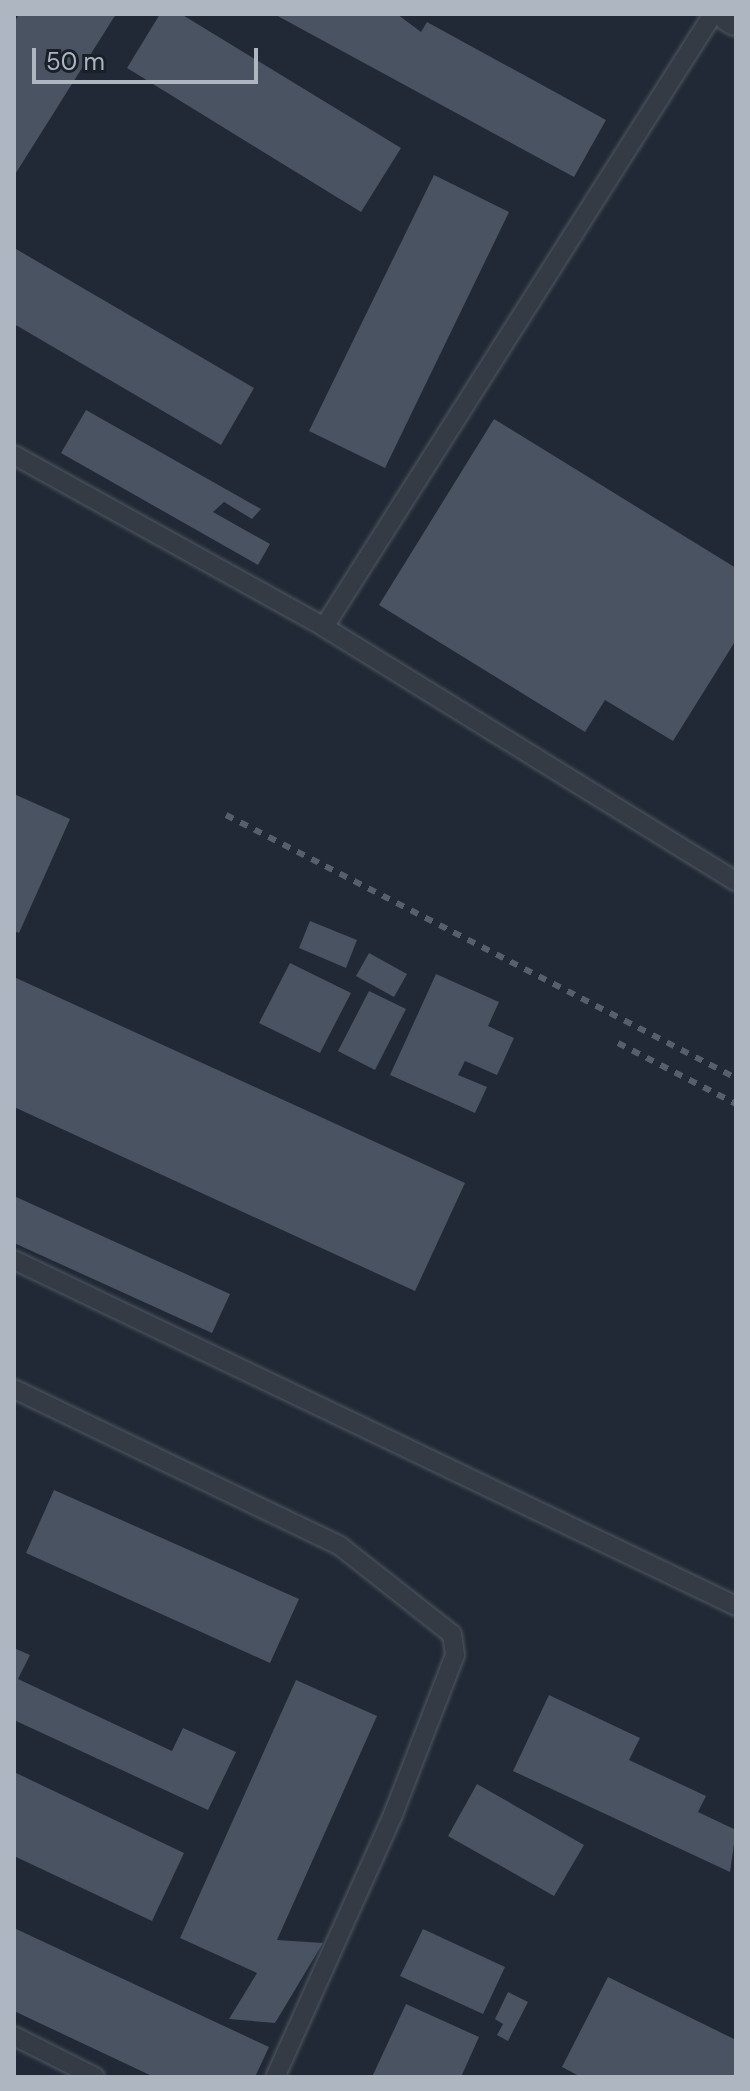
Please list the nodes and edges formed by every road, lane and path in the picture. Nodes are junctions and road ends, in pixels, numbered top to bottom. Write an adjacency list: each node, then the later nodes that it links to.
1 (713, 14): 5 (lane)
2 (731, 14): 3 (street)
3 (736, 17)
4 (14, 455): 5 (lane)
5 (324, 627): 6 (lane)
6 (736, 881)
7 (14, 1260): 9 (lane)
8 (14, 1389): 12 (lane)
9 (736, 1606)
10 (14, 2036): 11 (lane)
11 (95, 2077)
12 (275, 2077)

